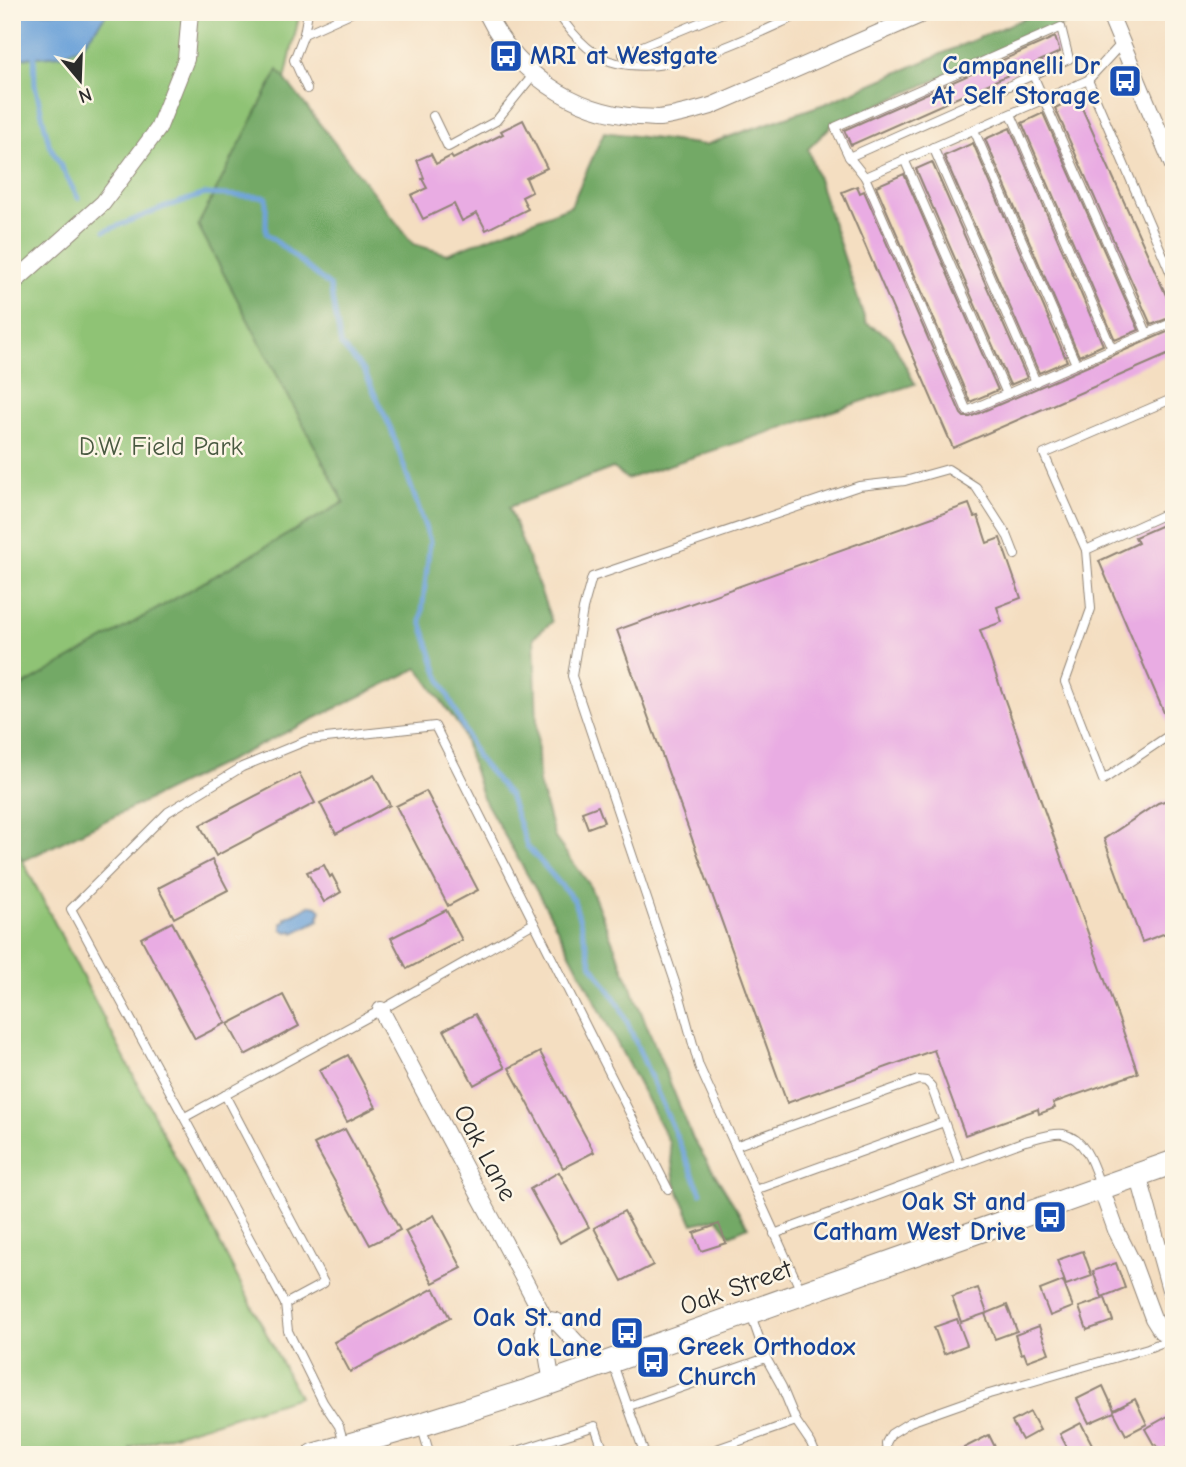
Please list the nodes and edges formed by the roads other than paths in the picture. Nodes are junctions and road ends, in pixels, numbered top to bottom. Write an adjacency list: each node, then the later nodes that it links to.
1 (190, 12): 30 (street)
2 (308, 12): 12 (lane)
3 (354, 12): 12 (lane)
4 (486, 12): 15 (street)
5 (557, 12): 7 (lane)
6 (725, 12): 14 (lane)
7 (805, 12)
8 (927, 12): 11 (street)
9 (1100, 12): 13 (street)
10 (1109, 12): 13 (street)
11 (909, 16): 15 (street)
12 (304, 34): 18 (lane)
13 (1119, 36): 17 (lane); 23 (street)
14 (623, 54)
15 (534, 75): 21 (lane)
16 (1033, 75): 19 (lane); 25 (lane); 25 (lane)
17 (1088, 80): 19 (lane); 29 (lane)
18 (307, 89)
19 (1044, 99): 20 (lane); 32 (lane)
20 (1011, 114): 22 (lane); 33 (lane)
21 (433, 116)
22 (974, 130): 24 (lane); 34 (lane)
23 (1167, 132): 27 (street)
24 (933, 147): 26 (lane); 35 (lane)
25 (849, 158): 28 (lane)
26 (904, 159): 28 (lane); 36 (lane)
27 (1174, 168)
28 (865, 177): 36 (lane)
29 (1174, 281)
30 (12, 284)
31 (1174, 322): 32 (lane)
32 (1147, 333): 33 (lane)
33 (1112, 349): 34 (lane)
34 (1076, 364): 35 (lane)
35 (1036, 382): 36 (lane)
36 (1007, 394)
37 (1174, 398): 39 (lane)
38 (1174, 510): 39 (lane)
39 (1086, 550): 41 (lane)
40 (1015, 555): 47 (lane)
41 (1174, 734)
42 (534, 923): 43 (lane); 45 (lane); 52 (lane)
43 (381, 1010): 44 (lane); 59 (street, Oak Lane)
44 (225, 1095): 45 (lane); 56 (lane)
45 (184, 1117): 56 (lane)
46 (944, 1122): 47 (lane); 49 (lane); 53 (lane)
47 (735, 1146): 53 (lane)
48 (1174, 1162): 50 (main road, Oak Street)
49 (960, 1165): 51 (lane); 54 (lane)
50 (1138, 1174): 51 (main road, Oak Street); 57 (street)
51 (1101, 1188): 55 (main road, Oak Street); 60 (street)
52 (668, 1189)
53 (755, 1190): 54 (lane)
54 (774, 1234): 55 (lane)
55 (802, 1294): 58 (main road, Oak Street)
56 (285, 1304): 67 (lane)
57 (1174, 1304)
58 (750, 1313): 61 (lane); 62 (main road, Oak Street)
59 (545, 1318): 62 (street, Oak Lane); 63 (street, Oak Lane)
60 (1173, 1338): 76 (lane)
61 (766, 1358): 64 (lane); 65 (lane)
62 (605, 1364): 63 (main road, Oak Street); 64 (lane)
63 (552, 1382): 66 (main road, Oak Street)
64 (629, 1406): 68 (lane)
65 (796, 1421): 74 (lane); 75 (lane)
66 (421, 1425): 67 (main road, Oak Street); 70 (lane)
67 (345, 1447): 69 (main road, Oak Street)
68 (644, 1453): 73 (lane)
69 (314, 1455)
70 (430, 1455)
71 (505, 1455): 72 (lane)
72 (605, 1455)
73 (632, 1455)
74 (700, 1455)
75 (816, 1455)
76 (887, 1455)

